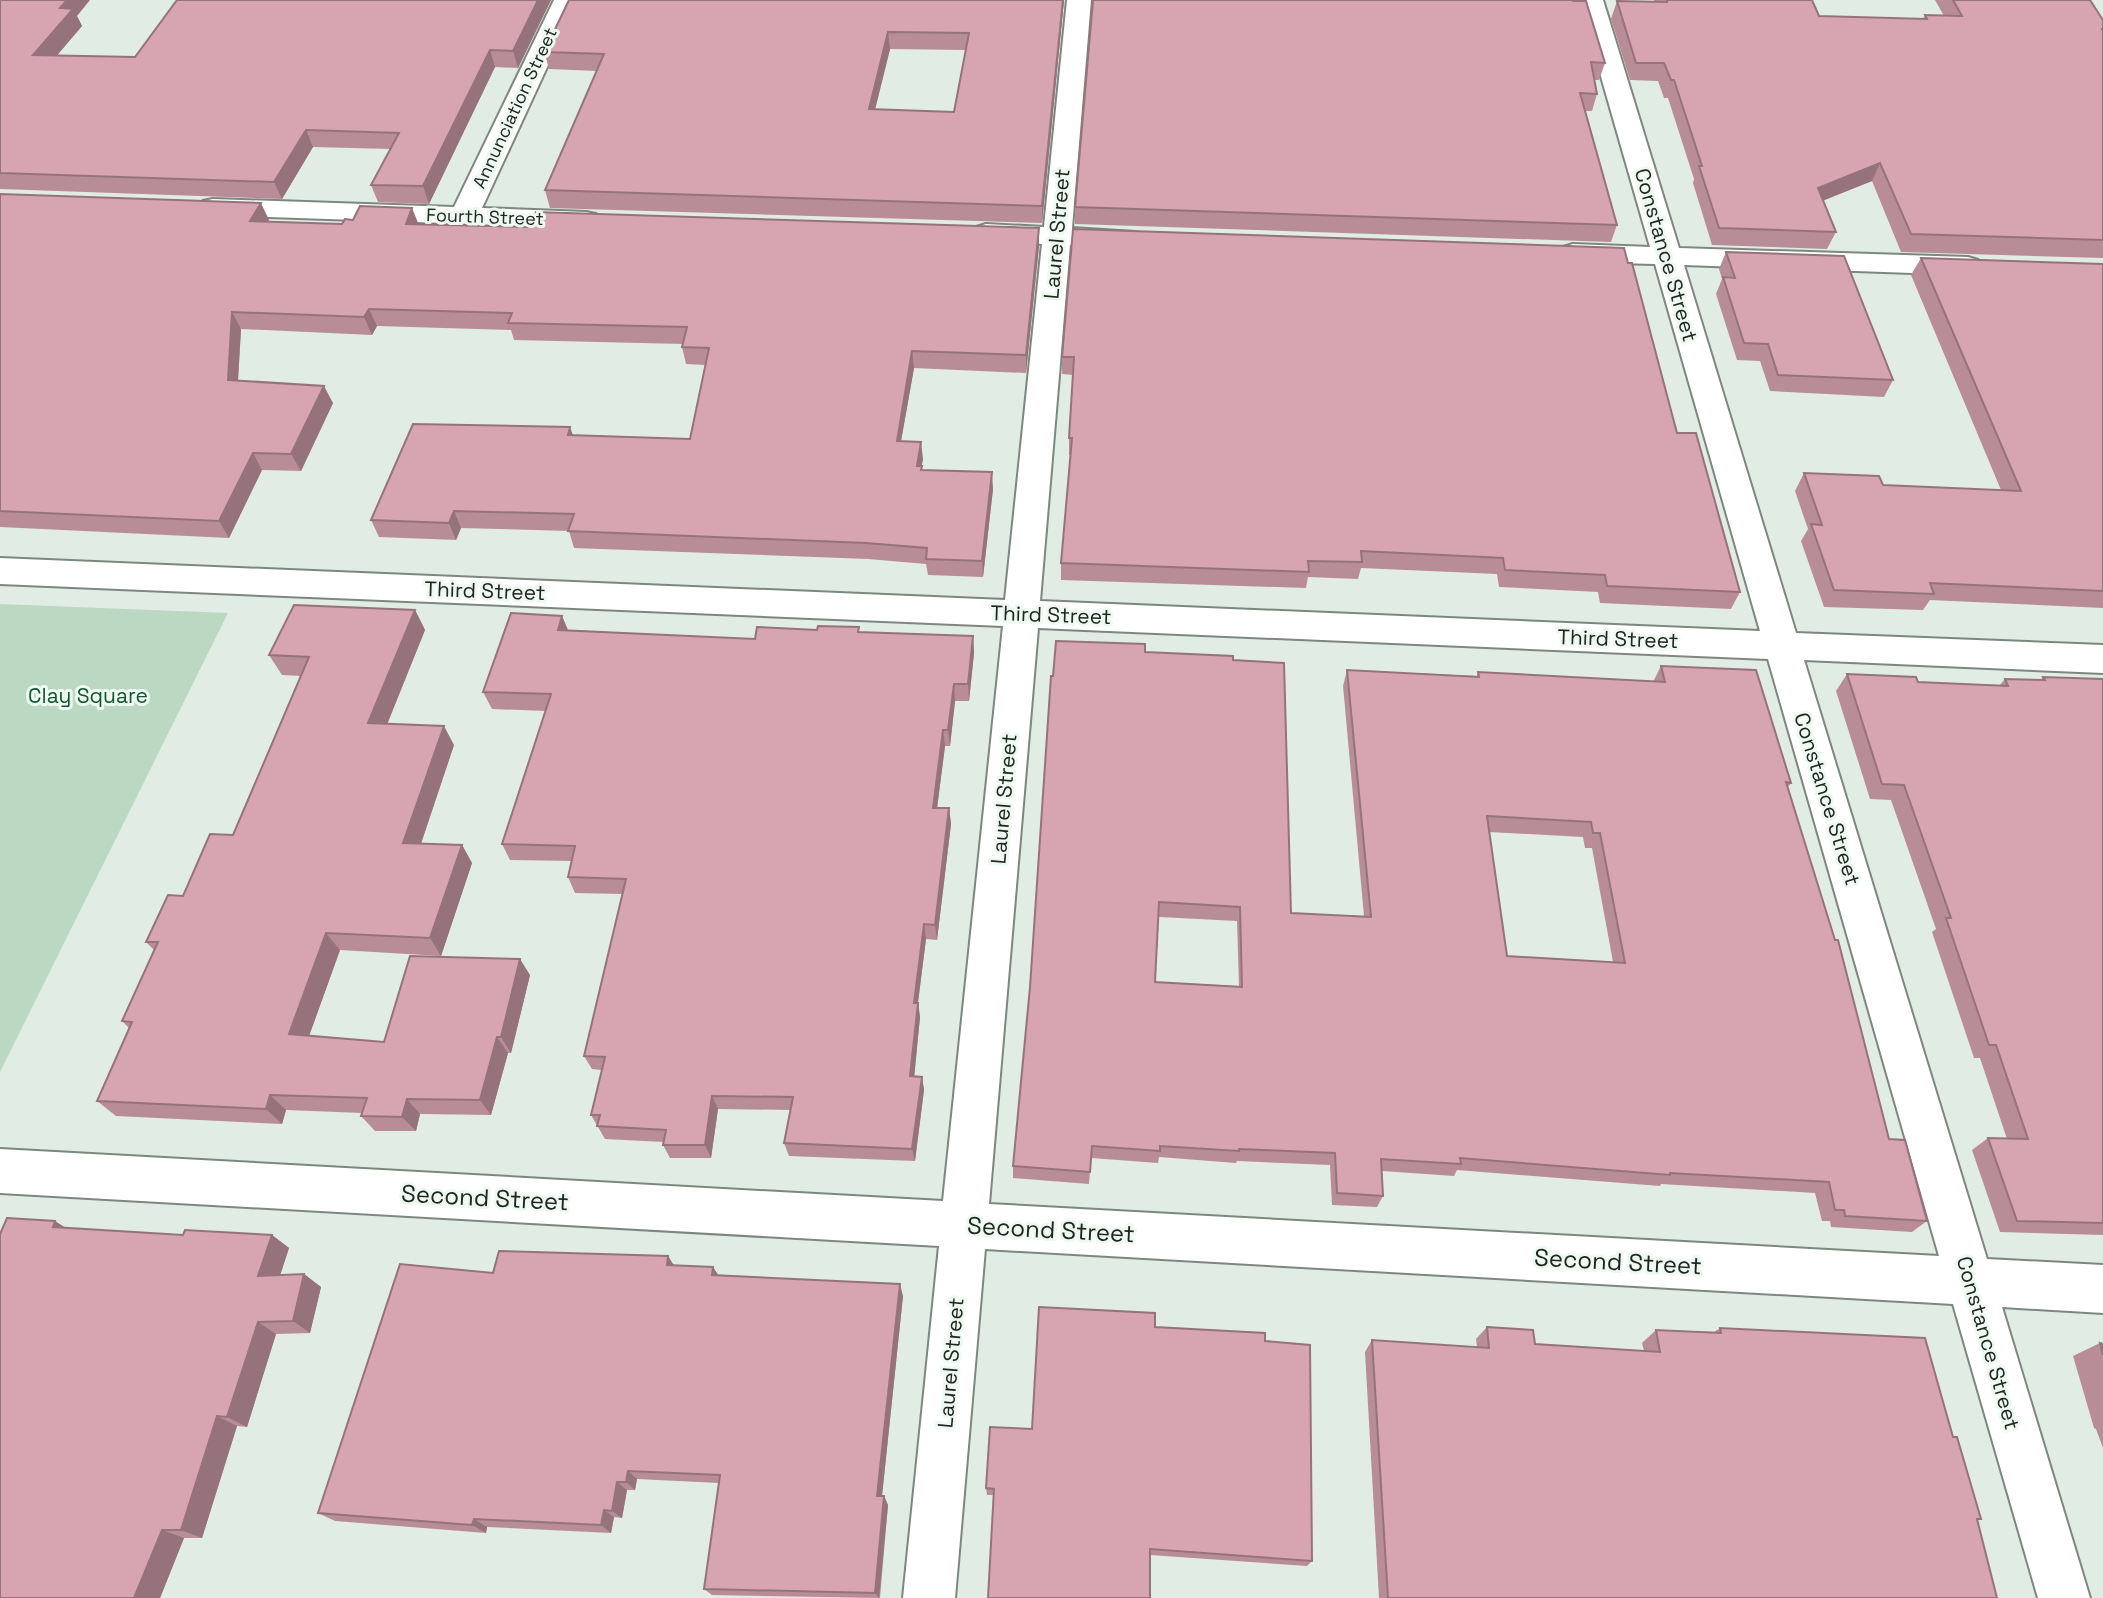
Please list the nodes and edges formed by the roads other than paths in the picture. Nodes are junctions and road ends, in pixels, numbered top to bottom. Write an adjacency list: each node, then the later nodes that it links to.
1 (566, 0): 5 (street, Annunciation Street)
2 (1079, 0): 8 (street, Laurel Street)
3 (1591, 0): 11 (street, Constance Street)
4 (191, 207): 5 (street, Fourth Street)
5 (464, 216): 6 (street, Fourth Street)
6 (616, 221)
7 (960, 232): 8 (street)
8 (1056, 235): 9 (street); 14 (street, Laurel Street)
9 (1154, 239)
10 (1542, 251): 11 (street)
11 (1666, 256): 12 (street); 15 (street, Constance Street)
12 (1994, 267)
13 (0, 571): 14 (street, Third Street)
14 (1021, 614): 15 (street, Third Street); 18 (street, Laurel Street)
15 (1782, 646): 16 (street, Third Street); 19 (street, Constance Street)
16 (2103, 659)
17 (3, 1178): 18 (street, Second Street)
18 (964, 1225): 19 (street, Second Street); 21 (street, Laurel Street)
19 (1970, 1282): 20 (street, Second Street); 22 (street, Constance Street)
20 (2103, 1289)
21 (929, 1598)
22 (2064, 1598)

